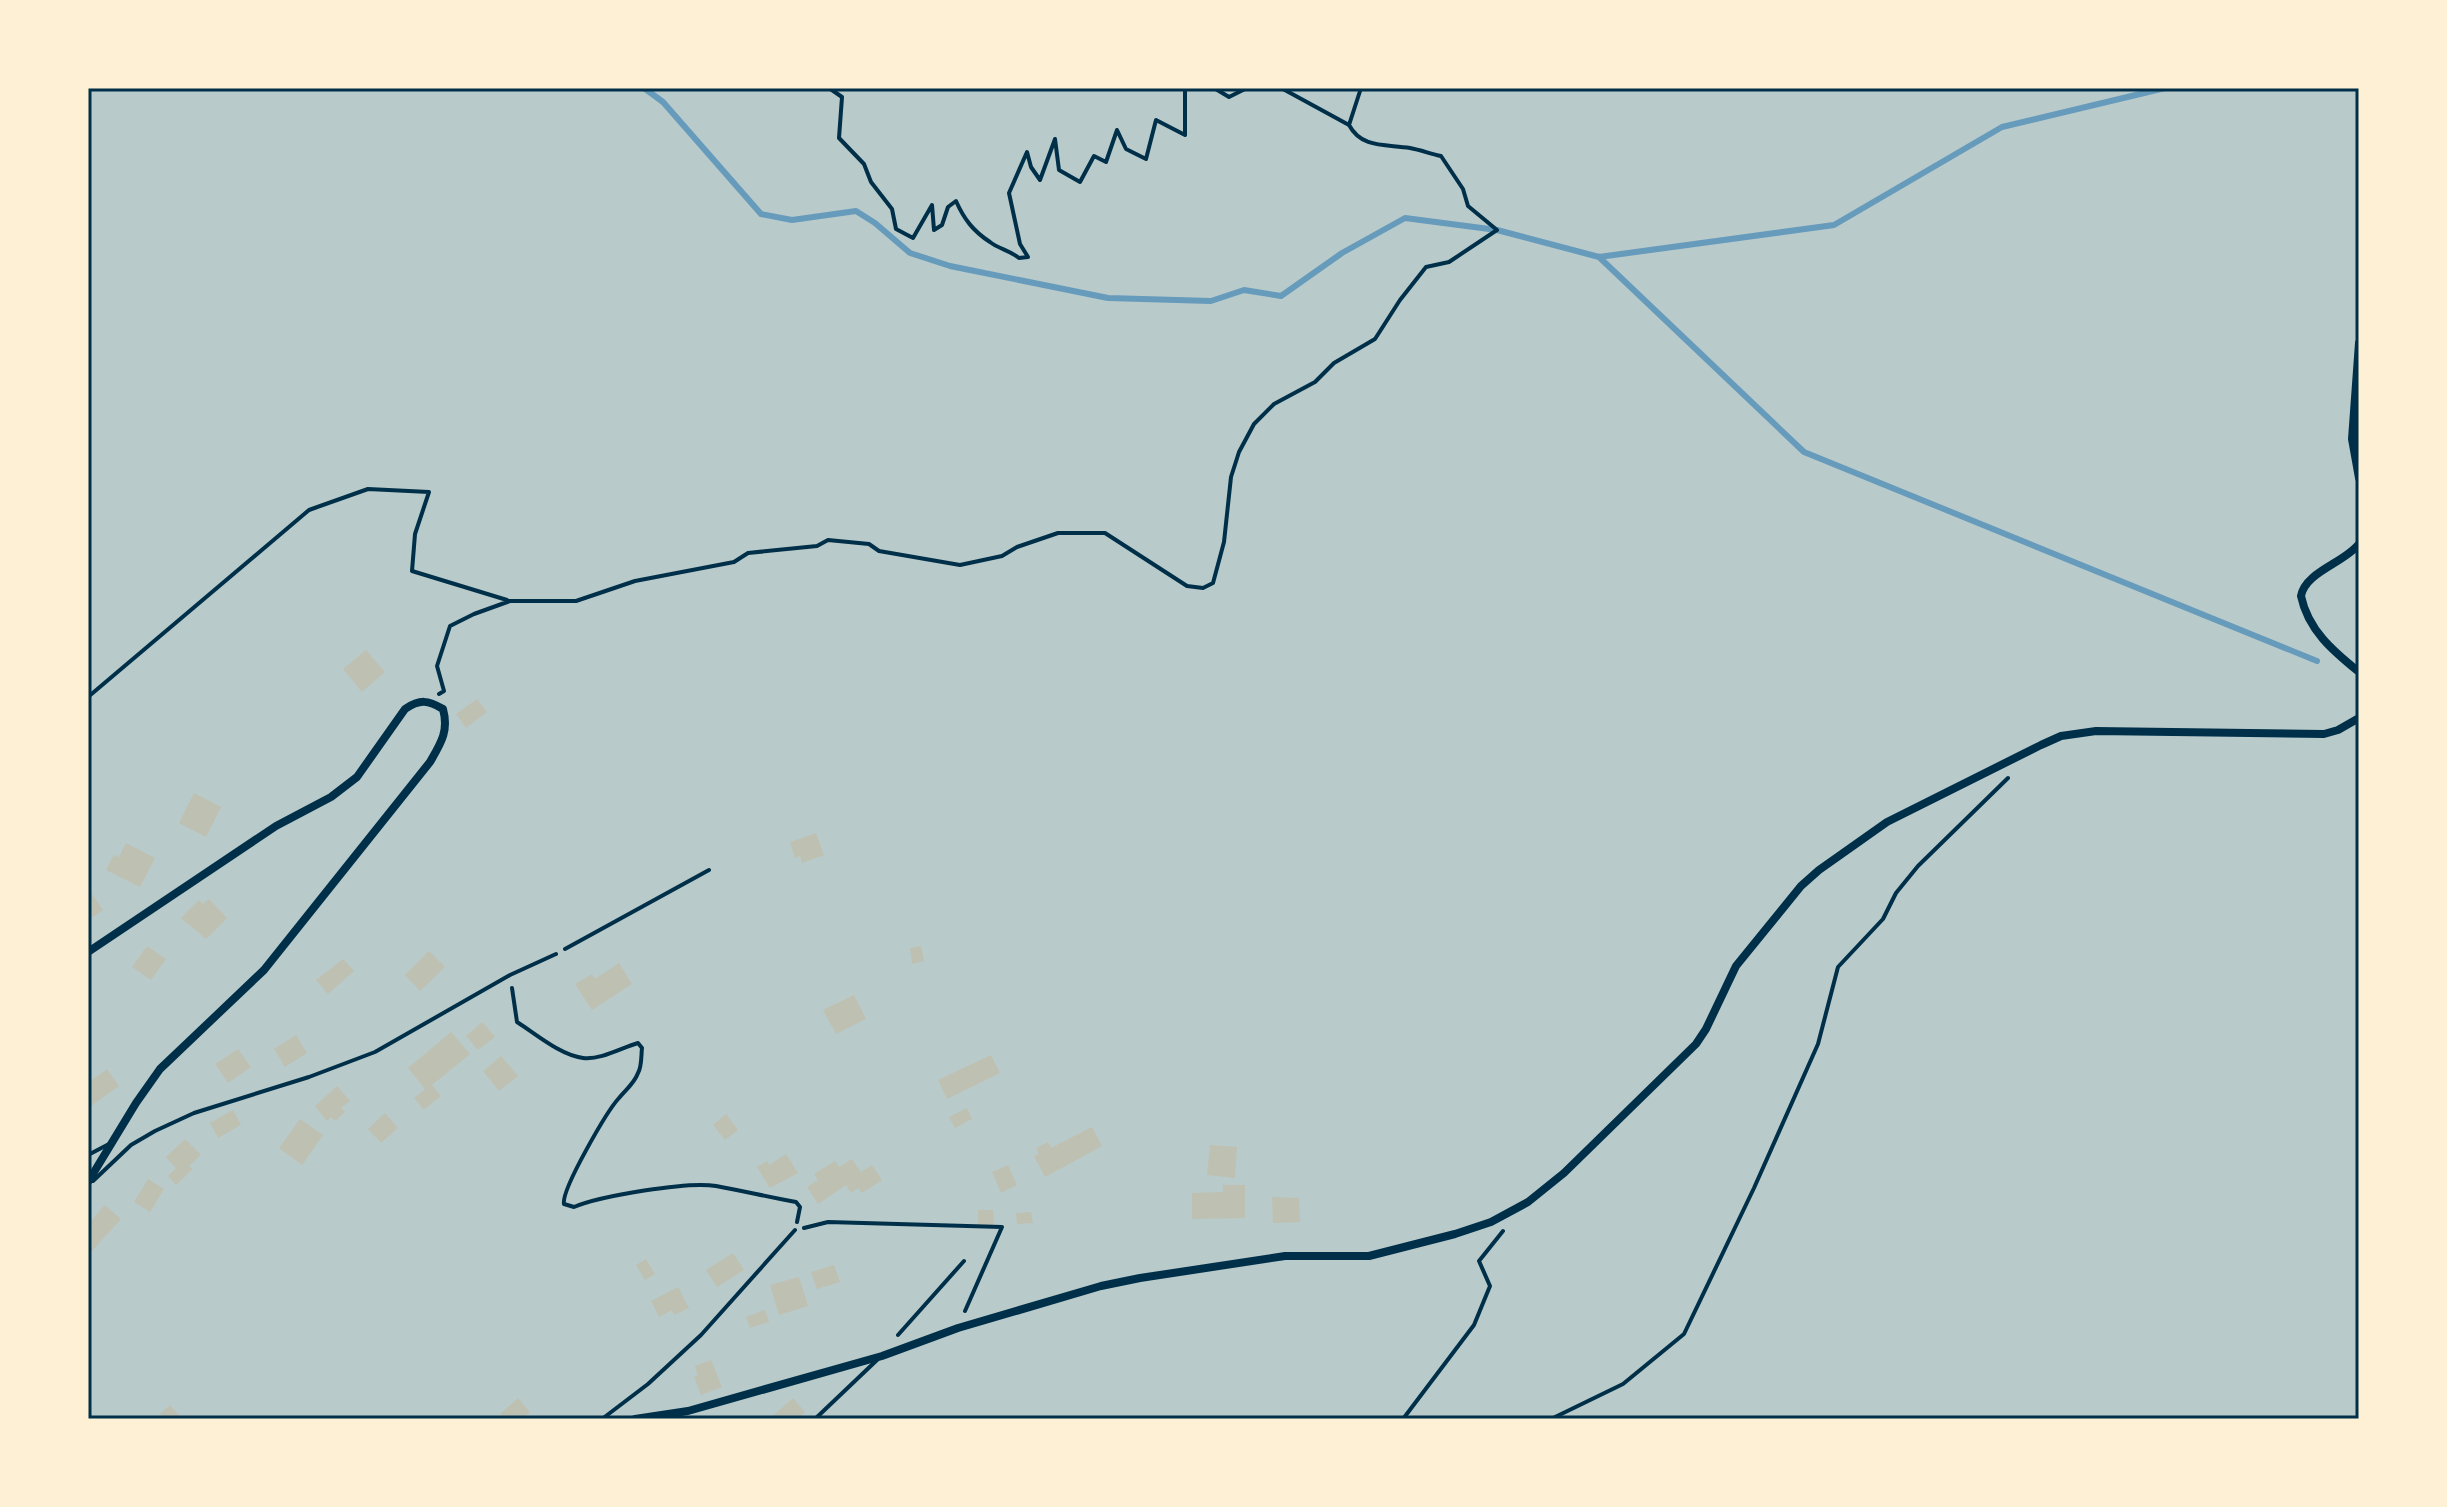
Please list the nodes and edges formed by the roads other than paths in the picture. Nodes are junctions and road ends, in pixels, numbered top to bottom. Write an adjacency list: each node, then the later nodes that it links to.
1 (2359, 343): 2 (street)
2 (2359, 478)
3 (2359, 544): 4 (street)
4 (2359, 672)
5 (2359, 718): 12 (street)
6 (88, 952): 8 (street)
7 (556, 954): 10 (lane)
8 (111, 1143): 9 (lane); 10 (street)
9 (88, 1155)
10 (88, 1184)
11 (795, 1230): 13 (lane)
12 (882, 1356): 14 (street); 15 (lane)
13 (602, 1419)
14 (635, 1419)
15 (815, 1419)

